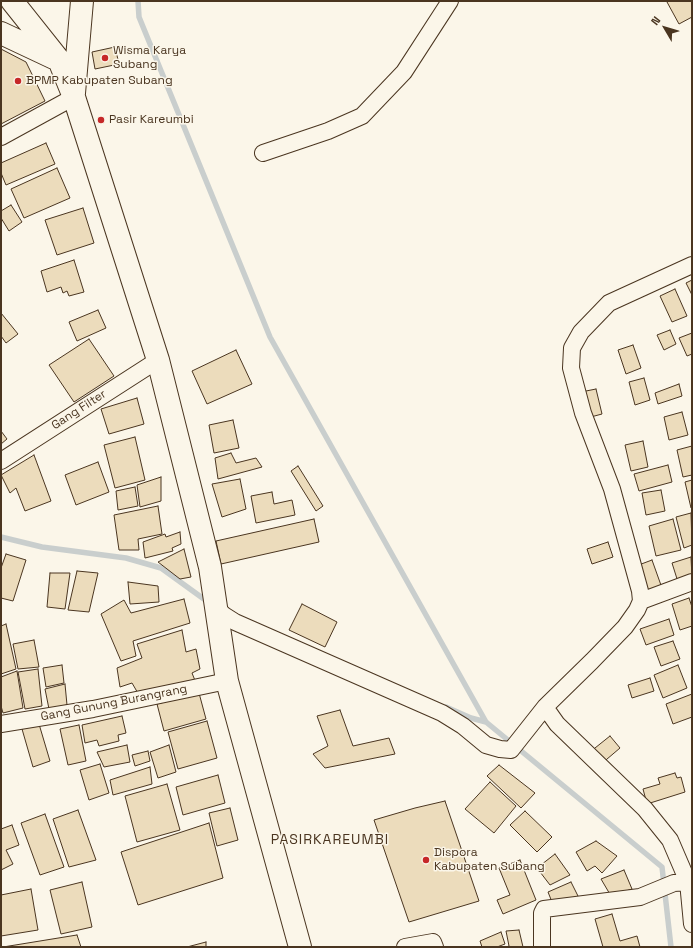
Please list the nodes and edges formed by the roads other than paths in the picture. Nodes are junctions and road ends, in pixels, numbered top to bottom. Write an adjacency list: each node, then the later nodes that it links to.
1 (12, 1): 5 (main road)
2 (82, 1): 6 (main road)
3 (450, 1): 8 (street)
4 (1, 33): 5 (main road)
5 (59, 60): 6 (main road)
6 (74, 97): 7 (street); 10 (main road)
7 (1, 137)
8 (263, 153)
9 (692, 265): 13 (street)
10 (158, 360): 11 (street, Gang Filter); 14 (main road)
11 (1, 461)
12 (692, 582): 13 (street)
13 (641, 602): 16 (street)
14 (216, 608): 15 (main road); 16 (street)
15 (227, 682): 17 (street, Gang Gunung Burangrang); 20 (main road)
16 (541, 711): 18 (street)
17 (1, 724)
18 (681, 883): 19 (street); 23 (street)
19 (692, 924)
20 (300, 947)
21 (405, 947): 22 (street)
22 (435, 947)
23 (542, 947)

